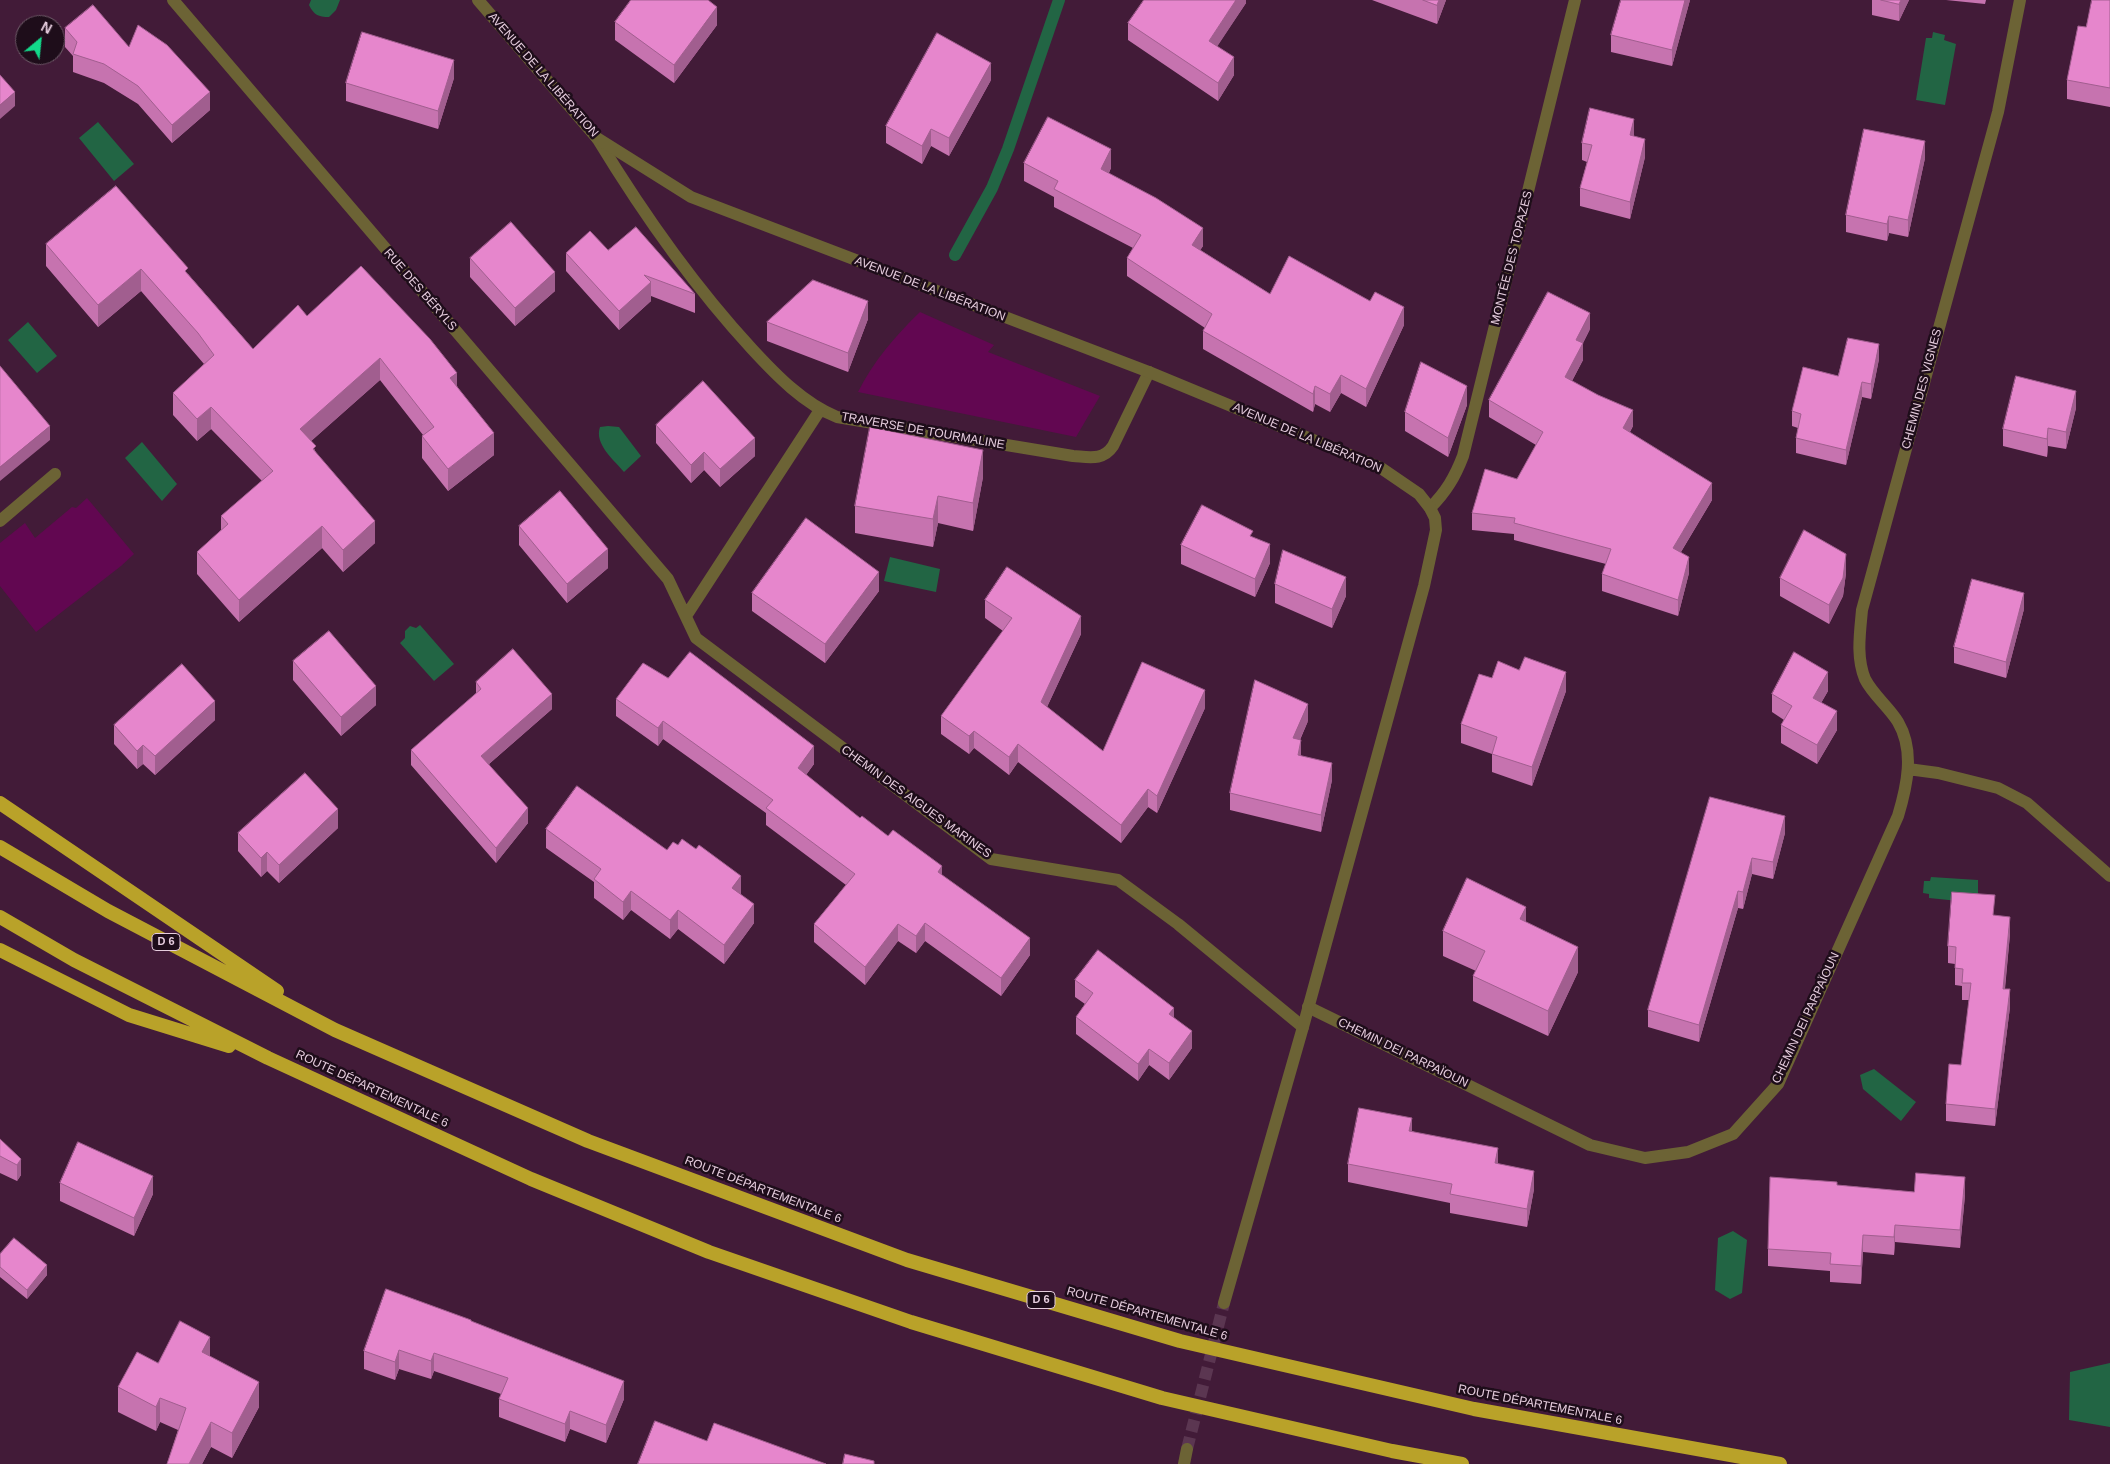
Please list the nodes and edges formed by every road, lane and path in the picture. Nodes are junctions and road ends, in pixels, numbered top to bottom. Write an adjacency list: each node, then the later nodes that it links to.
1 (173, 0): 11 (street, RUE DES BÉRYLS)
2 (478, 0): 5 (street, AVENUE DE LA LIBÉRATION)
3 (1575, 0): 9 (street, MONTÉE DES TOPAZES)
4 (2020, 0): 13 (street, CHEMIN DES VIGNES)
5 (597, 138): 6 (street, AVENUE DE LA LIBÉRATION); 7 (street, TRAVERSE DE TOURMALINE)
6 (1149, 372): 7 (street, TRAVERSE DE TOURMALINE); 9 (street, AVENUE DE LA LIBÉRATION)
7 (820, 410): 12 (street)
8 (54, 474): 10 (street)
9 (1430, 508): 19 (street)
10 (0, 521)
11 (668, 579): 12 (street, CHEMIN DES AIGUES MARINES)
12 (686, 616): 20 (street, CHEMIN DES AIGUES MARINES)
13 (1908, 769): 16 (street); 19 (street, CHEMIN DEI PARPAÏOUN)
14 (0, 803): 21 (highway)
15 (0, 847): 21 (highway, D 6)
16 (2110, 876)
17 (0, 917): 22 (highway)
18 (0, 950): 22 (highway)
19 (1308, 1006): 20 (street)
20 (1303, 1028): 23 (street)
21 (335, 1030): 27 (highway, ROUTE DÉPARTEMENTALE 6 / D 6)
22 (268, 1058): 26 (highway, ROUTE DÉPARTEMENTALE 6)
23 (1224, 1303)
24 (1187, 1449): 25 (street)
25 (1184, 1464)
26 (1462, 1464)
27 (1780, 1464)

